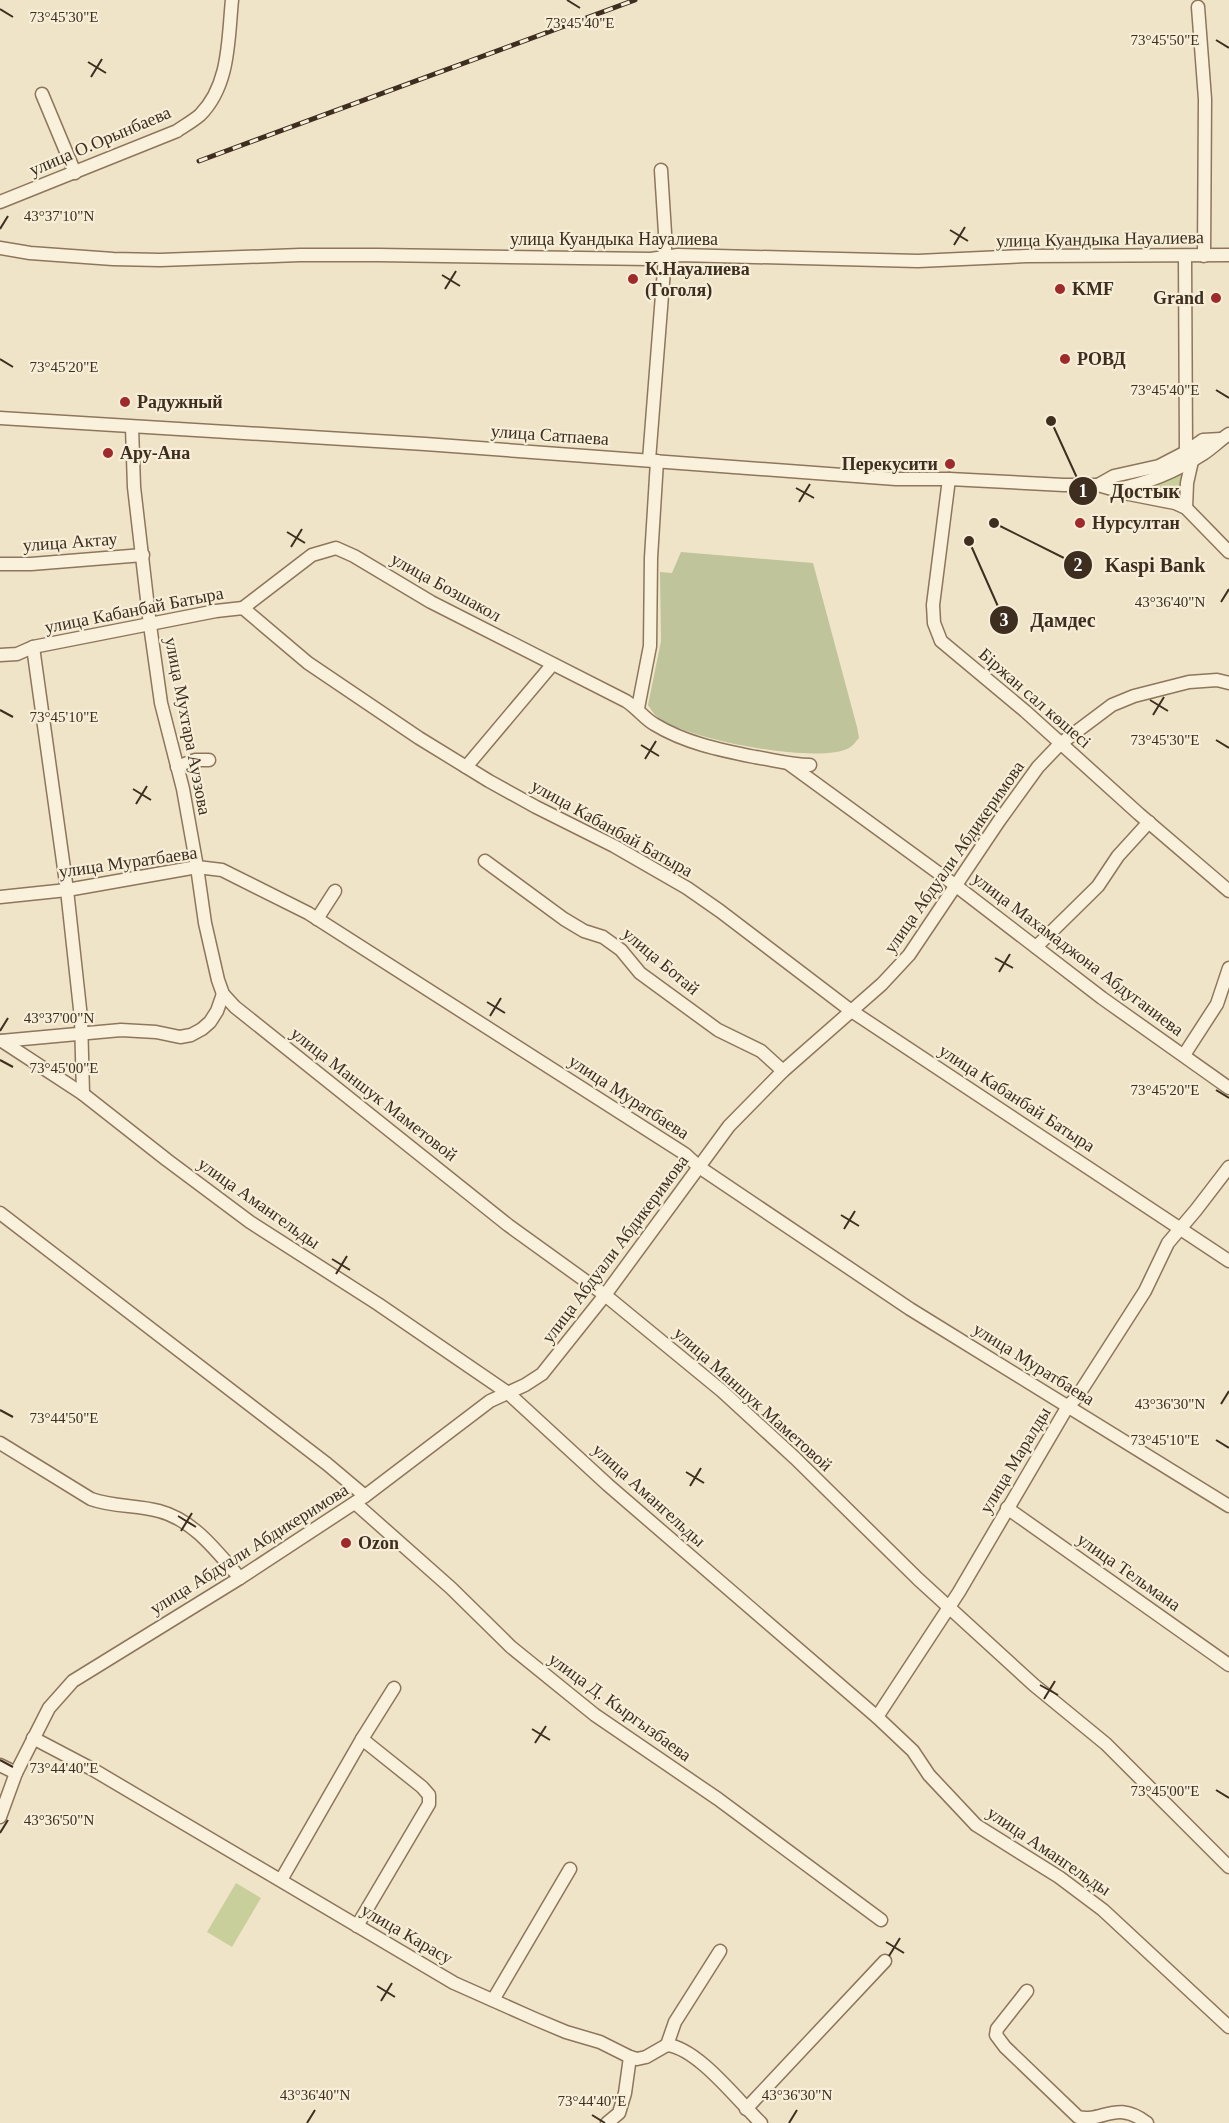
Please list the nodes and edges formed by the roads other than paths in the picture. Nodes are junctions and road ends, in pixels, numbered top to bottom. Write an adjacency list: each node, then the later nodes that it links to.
1 (231, 0): 5 (street, улица О.Орынбаева)
2 (1198, 7): 9 (street)
3 (42, 94): 5 (street)
4 (661, 170): 10 (street)
5 (75, 173): 6 (street, улица О.Орынбаева)
6 (0, 202)
7 (0, 248): 10 (street, улица Куандыка Науалиева)
8 (1229, 255): 9 (street, улица Куандыка Науалиева)
9 (1204, 256): 11 (street, улица Куандыка Науалиева)
10 (665, 257): 11 (street, улица Куандыка Науалиева); 16 (street)
11 (1185, 257): 15 (street)
12 (0, 418): 13 (street, улица Сатпаева)
13 (132, 427): 16 (street, улица Сатпаева); 22 (street, улица Мухтара Ауэзова)
14 (1225, 436): 15 (street, улица Сатпаева)
15 (1189, 456): 18 (street, улица Сатпаева); 19 (street, улица Сатпаева); 20 (street)
16 (653, 461): 17 (street, улица Сатпаева); 30 (street)
17 (949, 479): 18 (street, улица Сатпаева); 31 (street, Біржан сал көшесі)
18 (1098, 485): 19 (street, улица Сатпаева)
19 (1113, 490): 20 (street)
20 (1186, 508): 21 (street)
21 (1229, 552)
22 (143, 555): 23 (street, улица Актау); 25 (street, улица Мухтара Ауэзова)
23 (0, 564)
24 (243, 608): 25 (street, улица Кабанбай Батыра); 28 (street, улица Бозшакол); 36 (street, улица Кабанбай Батыра)
25 (150, 626): 26 (street, улица Кабанбай Батыра); 35 (street, улица Мухтара Ауэзова)
26 (33, 647): 27 (street, улица Кабанбай Батыра); 41 (street)
27 (0, 655)
28 (552, 665): 30 (street, улица Бозшакол); 36 (street)
29 (1229, 683): 31 (street, улица Абдуали Абдикеримова)
30 (638, 708): 33 (street, улица Бозшакол)
31 (1060, 744): 37 (street, Біржан сал көшесі); 40 (street, улица Абдуали Абдикеримова)
32 (209, 760): 35 (street)
33 (789, 765): 34 (street); 40 (street, улица Махамаджона Абдуганиева)
34 (810, 765)
35 (177, 767): 39 (street, улица Мухтара Ауэзова)
36 (466, 767): 49 (street, улица Кабанбай Батыра)
37 (1149, 822): 43 (street, Біржан сал көшесі); 46 (street)
38 (485, 861): 53 (street, улица Ботай)
39 (197, 867): 41 (street, улица Муратбаева); 45 (street, улица Муратбаева); 48 (street, улица Мухтара Ауэзова)
40 (956, 885): 46 (street, улица Махамаджона Абдуганиева); 49 (street, улица Абдуали Абдикеримова)
41 (67, 890): 44 (street, улица Муратбаева); 50 (street)
42 (335, 891): 45 (street)
43 (1229, 891)
44 (0, 897)
45 (317, 919): 56 (street, улица Муратбаева)
46 (1036, 947): 52 (street, улица Махамаджона Абдуганиева)
47 (1229, 968): 52 (street)
48 (223, 994): 50 (street); 61 (street, улица Маншук Маметовой)
49 (850, 1010): 53 (street, улица Абдуали Абдикеримова); 59 (street, улица Кабанбай Батыра)
50 (80, 1033): 51 (street); 55 (street)
51 (1, 1041): 55 (street, улица Амангельды)
52 (1184, 1055): 54 (street, улица Махамаджона Абдуганиева)
53 (783, 1071): 56 (street, улица Абдуали Абдикеримова)
54 (1229, 1089)
55 (83, 1094): 62 (street, улица Амангельды)
56 (699, 1167): 61 (street, улица Абдуали Абдикеримова); 63 (street, улица Муратбаева)
57 (1229, 1167): 59 (street, улица Маралды)
58 (0, 1213): 65 (street, улица Д. Кыргызбаева)
59 (1179, 1228): 60 (street, улица Кабанбай Батыра); 63 (street, улица Маралды)
60 (1229, 1261)
61 (605, 1295): 62 (street, улица Абдуали Абдикеримова); 69 (street, улица Маншук Маметовой)
62 (508, 1393): 65 (street, улица Абдуали Абдикеримова); 72 (street, улица Амангельды)
63 (1068, 1406): 66 (street, улица Муратбаева); 67 (street, улица Маралды)
64 (0, 1443): 68 (street)
65 (360, 1499): 68 (street, улица Абдуали Абдикеримова); 81 (street, улица Д. Кыргызбаева)
66 (1229, 1506)
67 (1007, 1508): 69 (street, улица Маралды); 70 (street, улица Тельмана)
68 (240, 1578): 73 (street, улица Абдуали Абдикеримова)
69 (949, 1606): 72 (street, улица Маралды); 78 (street, улица Маншук Маметовой)
70 (1229, 1665)
71 (394, 1688): 74 (street)
72 (877, 1717): 87 (street, улица Амангельды)
73 (33, 1738): 76 (street, улица Абдуали Абдикеримова); 80 (street, улица Карасу)
74 (363, 1739): 80 (street); 82 (street)
75 (0, 1765): 76 (street)
76 (16, 1773): 77 (street, улица Абдуали Абдикеримова)
77 (0, 1817)
78 (1229, 1867)
79 (570, 1869): 86 (street)
80 (281, 1880): 82 (street, улица Карасу)
81 (880, 1920)
82 (357, 1926): 86 (street, улица Карасу)
83 (720, 1951): 88 (street)
84 (885, 1961): 90 (street)
85 (1027, 1991): 94 (street)
86 (493, 2000): 89 (street, улица Карасу)
87 (1229, 2026)
88 (667, 2045): 89 (street); 90 (street)
89 (630, 2058): 91 (street)
90 (746, 2109): 93 (street)
91 (619, 2119): 92 (street)
92 (607, 2123)
93 (761, 2123)
94 (1147, 2123)

